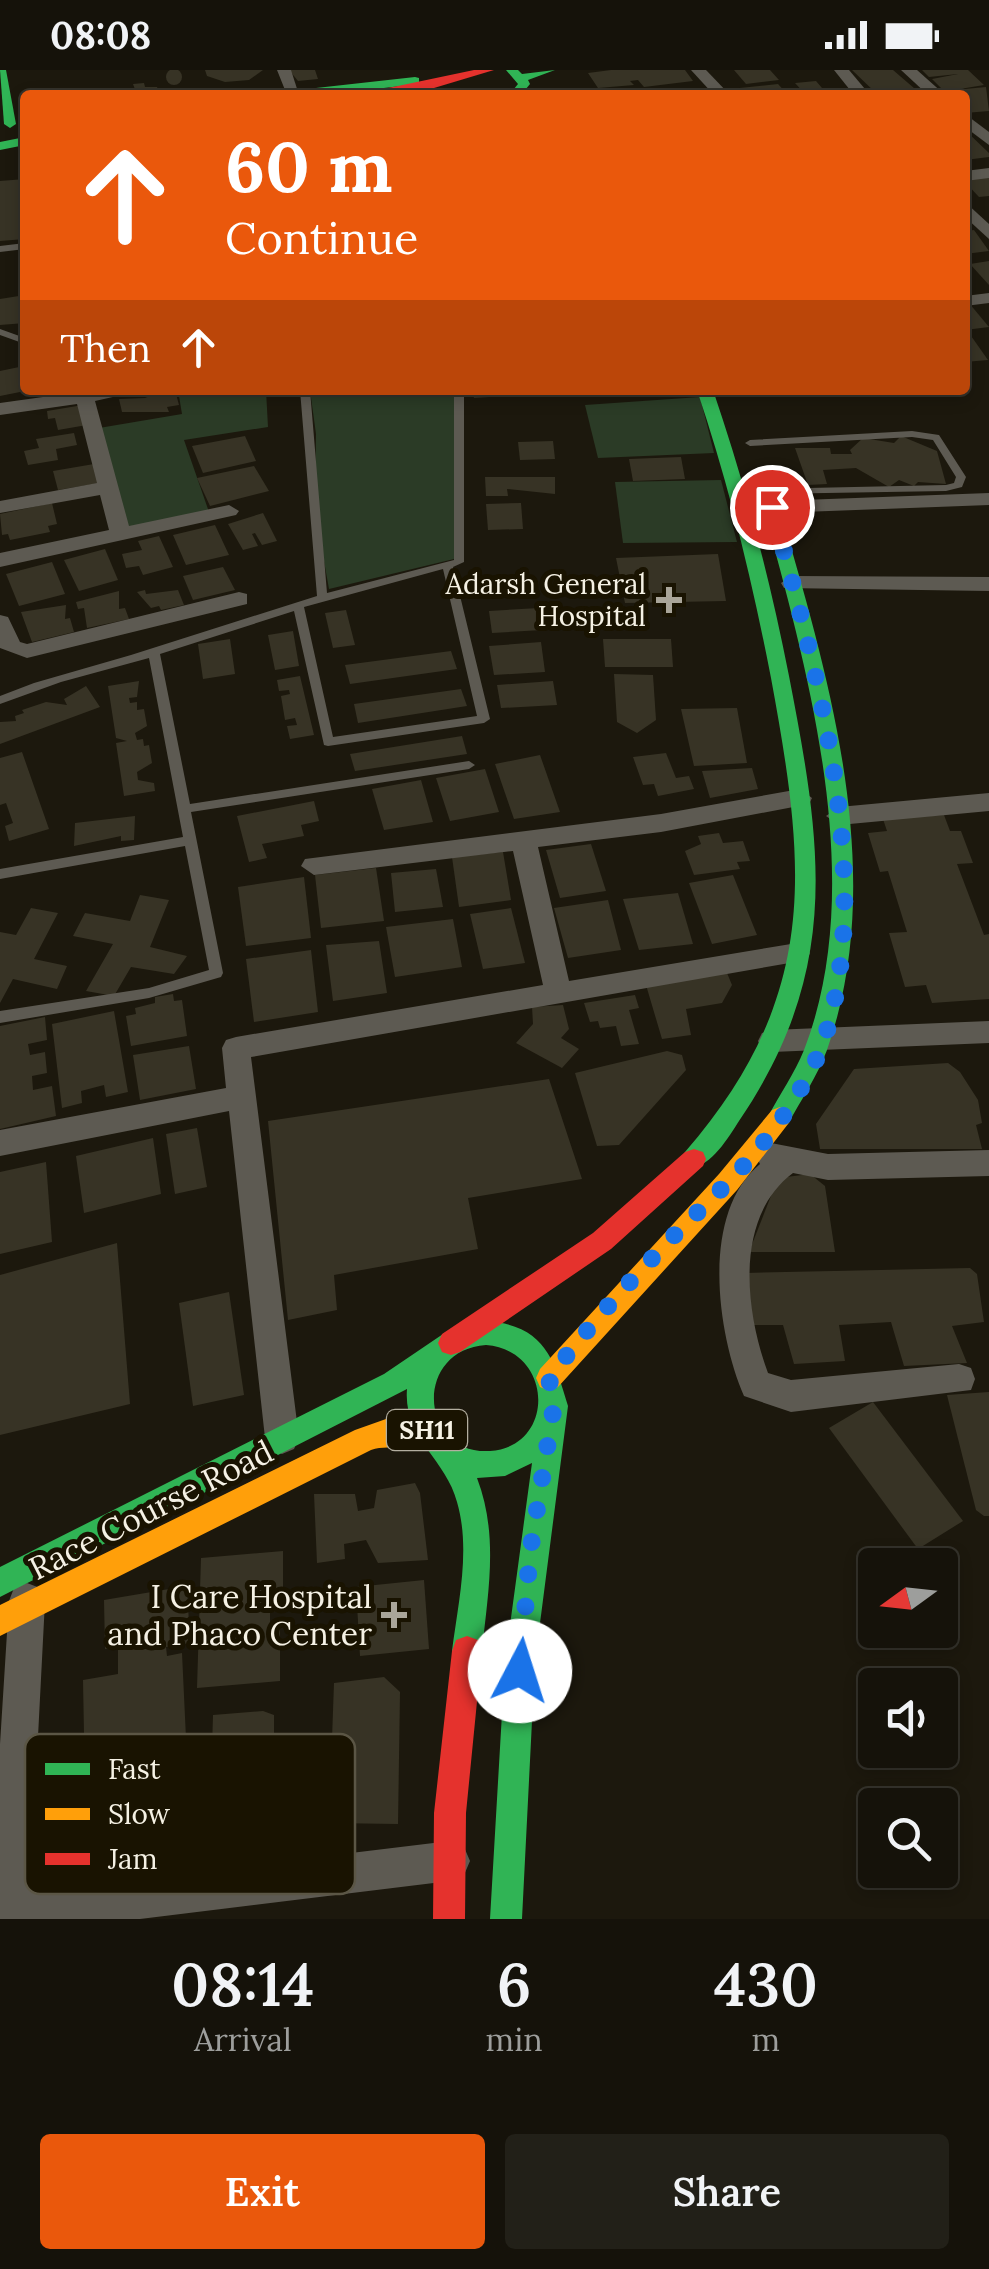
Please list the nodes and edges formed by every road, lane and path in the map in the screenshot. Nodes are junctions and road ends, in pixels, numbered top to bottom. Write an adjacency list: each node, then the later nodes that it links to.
1 (0, 70): 15 (main road)
2 (488, 70): 10 (main road)
3 (549, 70): 8 (main road)
4 (698, 70): 11 (street)
5 (841, 70): 12 (street)
6 (908, 70): 13 (street)
7 (436, 80): 8 (main road); 9 (main road)
8 (519, 82)
9 (332, 90)
10 (400, 90)
11 (717, 90)
12 (858, 90)
13 (931, 90)
14 (970, 123): 16 (street)
15 (14, 134)
16 (989, 140)
17 (970, 213): 18 (street)
18 (989, 234)
19 (103, 395): 23 (street)
20 (306, 395): 36 (lane)
21 (460, 395): 33 (lane)
22 (707, 395): 29 (main road)
23 (85, 398): 24 (street); 26 (street)
24 (0, 409)
25 (758, 467): 25 (lane); 27 (street); 29 (street); 34 (main road)
26 (108, 488): 28 (street); 31 (street)
27 (989, 499)
28 (0, 507)
29 (744, 508): 43 (main road)
30 (229, 511): 31 (street)
31 (121, 537): 32 (street)
32 (0, 560)
33 (447, 565): 36 (lane); 38 (lane)
34 (792, 583): 35 (street); 46 (main road)
35 (989, 584)
36 (322, 596): 38 (lane)
37 (239, 599): 39 (street)
38 (298, 605): 40 (lane)
39 (0, 622)
40 (154, 652): 41 (lane); 45 (lane)
41 (0, 700)
42 (469, 765): 45 (lane)
43 (800, 798): 48 (street); 51 (main road)
44 (989, 802): 46 (street)
45 (184, 809): 47 (lane)
46 (839, 816): 55 (main road)
47 (190, 840): 50 (lane); 53 (lane)
48 (524, 840): 49 (street); 52 (street)
49 (314, 866)
50 (0, 874)
51 (797, 953): 52 (street); 56 (main road)
52 (559, 995): 57 (street)
53 (0, 1018)
54 (989, 1032): 55 (street)
55 (824, 1039): 56 (street); 59 (main road)
56 (772, 1041): 62 (main road, Race Course Road)
57 (240, 1097): 58 (street); 66 (street)
58 (0, 1143)
59 (754, 1153): 60 (street); 63 (main road)
60 (788, 1160): 61 (street); 64 (street)
61 (989, 1163)
62 (443, 1350): 63 (main road); 66 (main road, Race Course Road); 67 (main road, SH11)
63 (549, 1378): 65 (main road)
64 (958, 1378)
65 (554, 1406): 67 (main road, SH11); 74 (main road)
66 (282, 1438): 68 (main road, Race Course Road)
67 (441, 1446): 68 (main road, Race Course Road); 69 (main road, SH11)
68 (14, 1595): 72 (street)
69 (450, 1861): 70 (street); 73 (main road, SH11)
70 (355, 1873)
71 (190, 1894): 72 (street)
72 (9, 1917)
73 (449, 1919)
74 (506, 1919)

